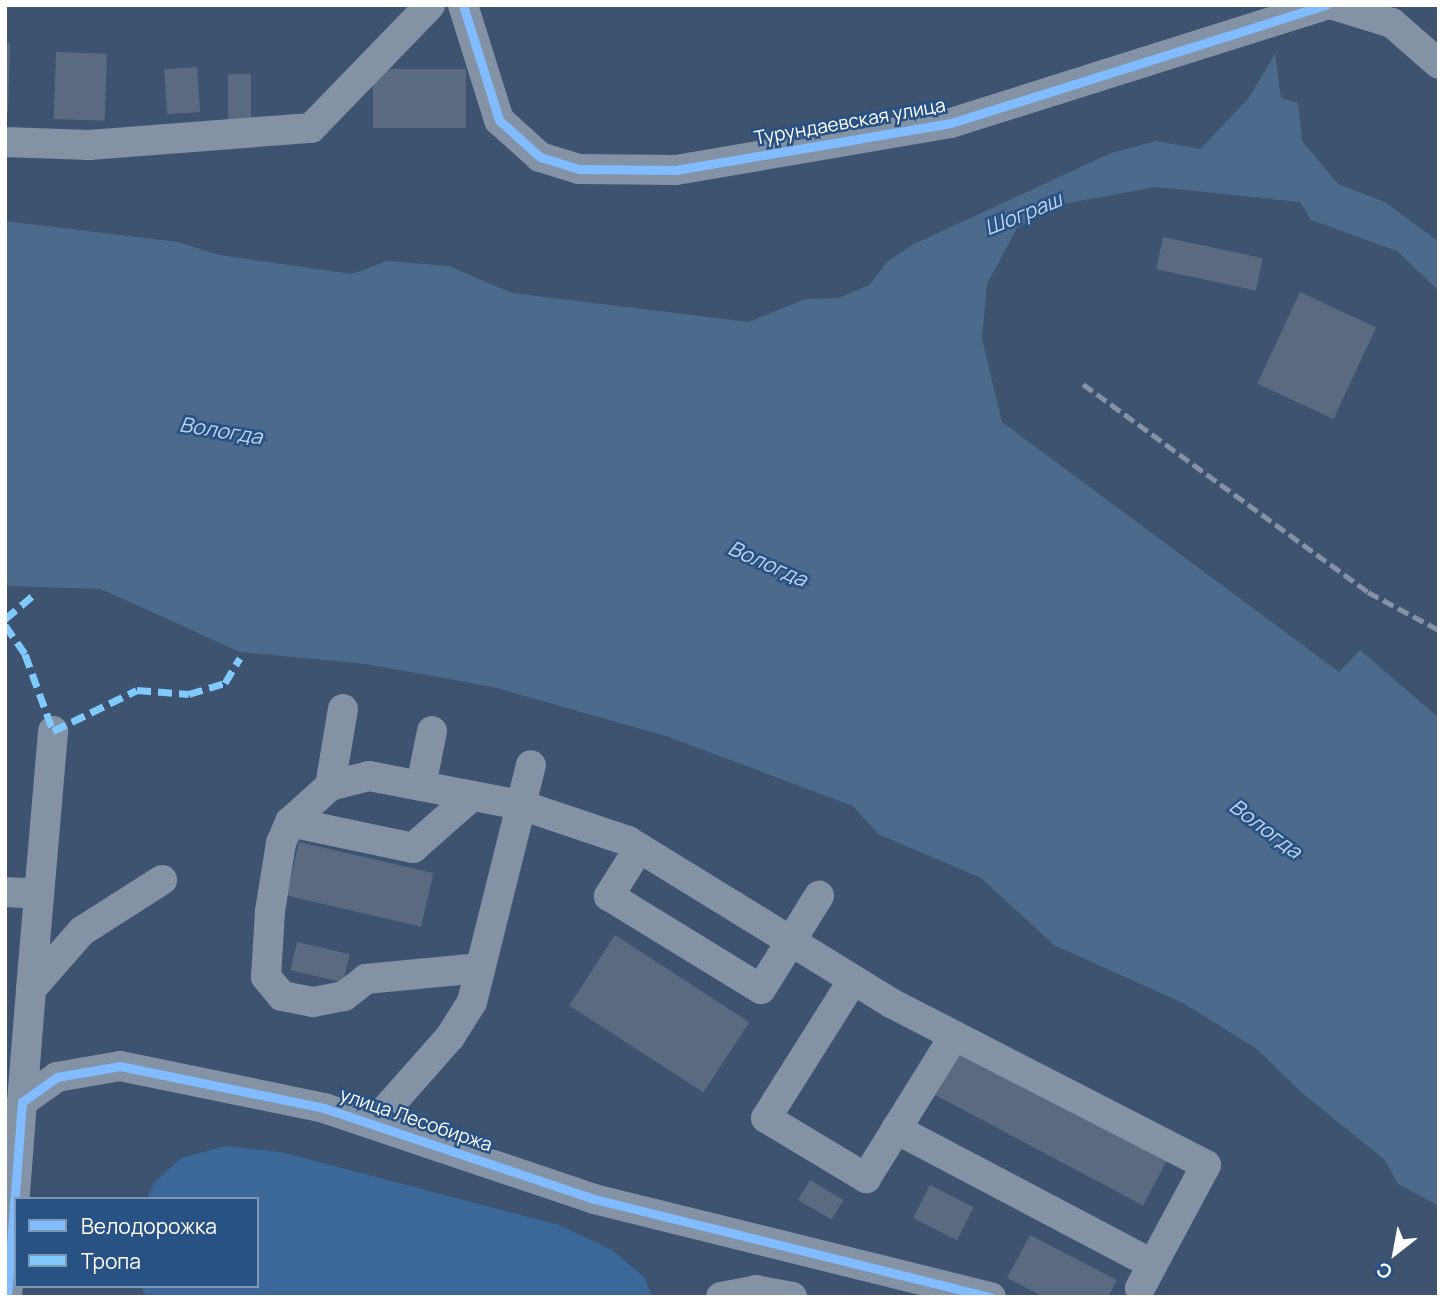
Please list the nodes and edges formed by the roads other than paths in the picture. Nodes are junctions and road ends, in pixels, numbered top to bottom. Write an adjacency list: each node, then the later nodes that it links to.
1 (430, 5): 6 (street)
2 (463, 5): 3 (street, Турундаевская улица)
3 (1326, 5)
4 (1333, 5): 5 (street)
5 (1439, 64)
6 (5, 142)
7 (343, 709): 11 (street)
8 (53, 731): 19 (street)
9 (432, 732): 12 (street)
10 (531, 765): 14 (street)
11 (330, 786): 12 (street); 15 (street)
12 (421, 786): 13 (street)
13 (472, 796): 14 (street); 15 (street)
14 (521, 805): 16 (street); 22 (street)
15 (290, 822): 22 (street)
16 (639, 848): 21 (street); 21 (street)
17 (162, 880): 24 (street)
18 (5, 892): 19 (street)
19 (39, 894): 24 (street)
20 (819, 896): 21 (street)
21 (792, 942): 23 (street)
22 (480, 968): 27 (street)
23 (853, 980): 25 (street); 28 (street)
24 (31, 989): 26 (street)
25 (954, 1036): 28 (street); 28 (street)
26 (22, 1102): 27 (street, улица Лесобиржа); 29 (street)
27 (373, 1124): 33 (street, улица Лесобиржа)
28 (897, 1129)
29 (8, 1243): 30 (street)
30 (7, 1297)
31 (721, 1297): 32 (street)
32 (792, 1297)
33 (990, 1297)

